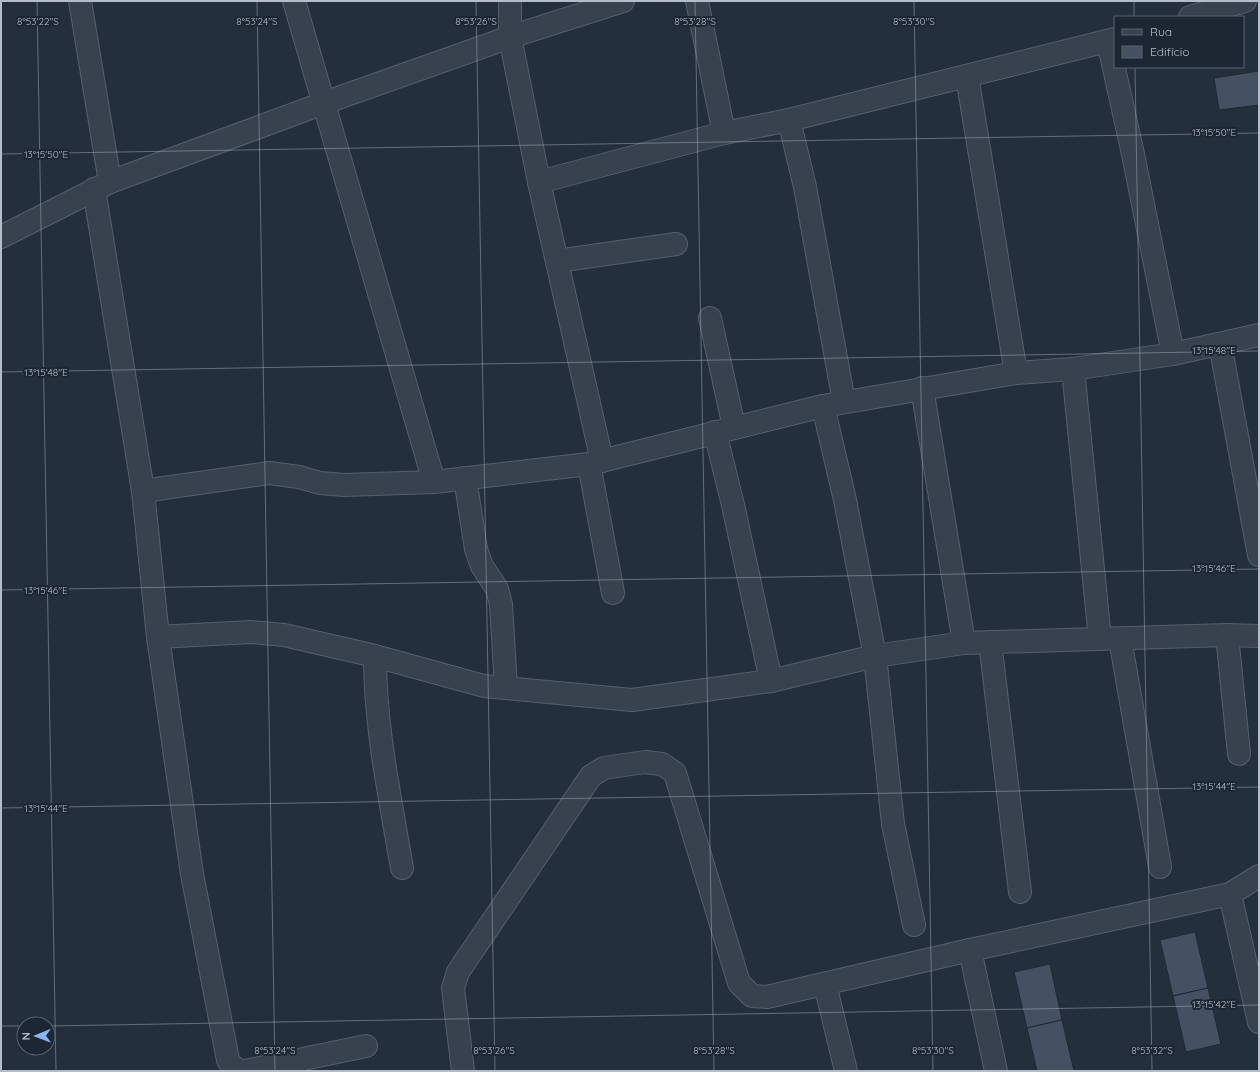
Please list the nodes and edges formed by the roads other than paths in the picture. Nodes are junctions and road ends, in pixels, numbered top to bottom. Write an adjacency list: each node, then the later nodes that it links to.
1 (80, 1): 17 (street)
2 (294, 1): 13 (street)
3 (510, 1): 8 (street)
4 (623, 1): 8 (street)
5 (696, 1): 15 (street)
6 (1245, 1): 7 (street)
7 (1193, 16)
8 (510, 37): 13 (street); 16 (street)
9 (1112, 40): 10 (street); 12 (street)
10 (1114, 51)
11 (1117, 68): 24 (street)
12 (967, 76): 14 (street); 26 (street)
13 (324, 103): 17 (street); 32 (street)
14 (789, 120): 15 (street); 28 (street)
15 (724, 133): 16 (street)
16 (539, 182): 20 (street)
17 (102, 185): 18 (street); 33 (street)
18 (1, 237)
19 (676, 244): 20 (street)
20 (557, 260): 30 (street)
21 (710, 318): 29 (street)
22 (1259, 335): 23 (street)
23 (1220, 344): 24 (street); 34 (street)
24 (1173, 354): 25 (street)
25 (1073, 369): 26 (street); 39 (street)
26 (1016, 373): 27 (street)
27 (922, 388): 28 (street); 41 (street)
28 (834, 404): 29 (street); 43 (street)
29 (725, 430): 30 (street); 44 (street)
30 (596, 462): 31 (street); 35 (street)
31 (465, 478): 32 (street); 45 (street)
32 (434, 482): 33 (street)
33 (142, 491): 38 (street)
34 (1259, 555)
35 (614, 593)
36 (1227, 635): 37 (street); 39 (street); 46 (street)
37 (1259, 636)
38 (158, 637): 42 (street); 57 (street)
39 (1110, 639): 40 (street); 47 (street)
40 (990, 642): 41 (street); 50 (street)
41 (964, 643): 43 (street)
42 (375, 656): 45 (street); 48 (street)
43 (875, 656): 44 (street); 52 (street)
44 (771, 681): 45 (street)
45 (506, 688)
46 (1239, 754)
47 (1160, 867)
48 (402, 868)
49 (1259, 876): 51 (street)
50 (1020, 892)
51 (1230, 894): 53 (street); 55 (street)
52 (914, 925)
53 (970, 950): 54 (street); 61 (street)
54 (825, 984): 59 (street); 60 (street)
55 (1259, 1022)
56 (366, 1046): 58 (street)
57 (241, 1071)
58 (246, 1071)
59 (463, 1071)
60 (846, 1071)
61 (996, 1071)

